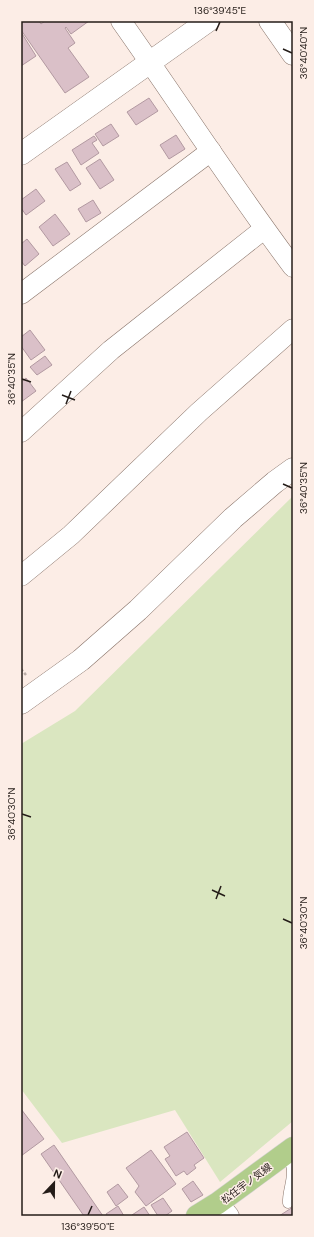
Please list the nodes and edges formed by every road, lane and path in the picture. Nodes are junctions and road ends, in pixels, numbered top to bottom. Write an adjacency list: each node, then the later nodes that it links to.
1 (121, 21): 5 (street)
2 (208, 21): 5 (street)
3 (270, 21): 4 (street)
4 (293, 54)
5 (150, 62): 6 (street); 7 (street)
6 (211, 151): 8 (street); 10 (street)
7 (21, 154)
8 (264, 228): 9 (street); 12 (street)
9 (293, 267)
10 (21, 294)
11 (293, 329): 14 (street)
12 (21, 432)
13 (293, 469): 17 (street)
14 (21, 576)
15 (21, 669): 16 (path)
16 (26, 675)
17 (21, 703)
18 (289, 1150): 19 (lane); 20 (main road, 松任宇ノ気線)
19 (288, 1203)
20 (224, 1210): 21 (main road, 松任宇ノ気線)
21 (197, 1216)

